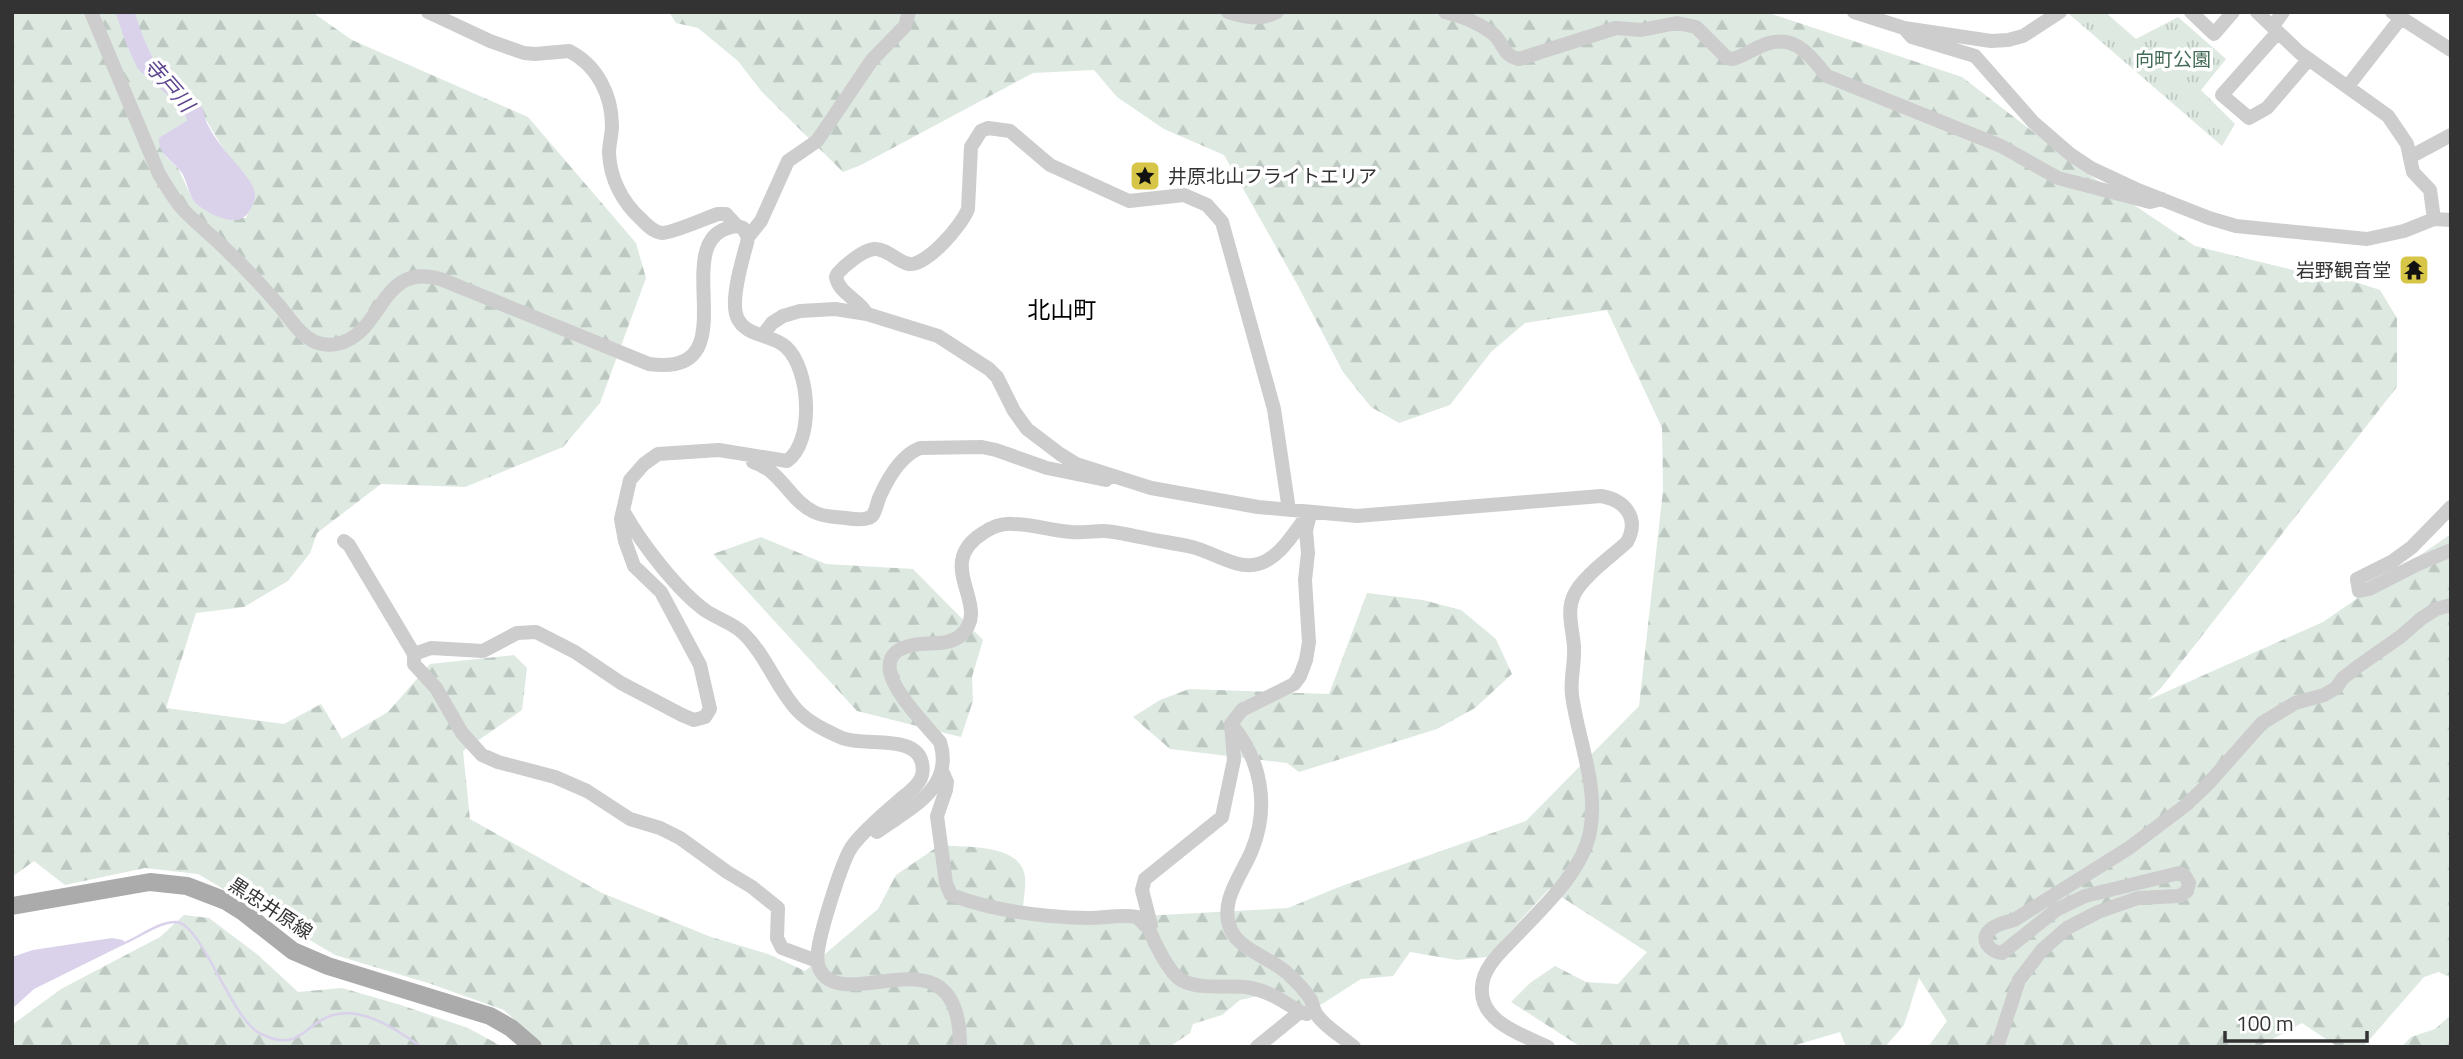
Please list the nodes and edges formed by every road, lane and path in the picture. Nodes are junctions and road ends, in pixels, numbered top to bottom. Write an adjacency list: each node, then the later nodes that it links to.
1 (91, 12): 24 (street)
2 (428, 12): 24 (street)
3 (909, 12): 25 (street)
4 (1228, 12): 5 (street)
5 (1277, 12)
6 (1445, 12): 21 (street)
7 (1854, 12): 14 (street)
8 (2060, 12): 14 (street)
9 (2190, 12): 10 (street)
10 (2232, 12)
11 (2257, 12): 15 (street)
12 (2283, 12): 15 (street)
13 (2396, 15): 16 (street); 18 (street)
14 (1904, 28): 21 (street)
15 (2276, 29): 17 (street); 17 (street)
16 (2451, 50)
17 (2309, 59): 18 (street)
18 (2348, 86): 20 (street)
19 (2451, 135): 20 (street)
20 (2410, 158): 22 (street)
21 (2162, 199): 22 (street)
22 (2434, 219): 23 (street)
23 (2451, 220)
24 (737, 226): 25 (street)
25 (748, 237): 27 (street)
26 (867, 314): 27 (street); 29 (street); 31 (street)
27 (763, 335): 28 (street)
28 (736, 451): 29 (street); 33 (street)
29 (1119, 478): 31 (street)
30 (2451, 507): 35 (street)
31 (1289, 510): 32 (street)
32 (1310, 512): 38 (street); 39 (street); 50 (street)
33 (624, 513): 37 (street); 40 (street)
34 (344, 541): 37 (street)
35 (2451, 550)
36 (2451, 605): 51 (street)
37 (414, 654): 43 (street)
38 (1231, 724): 42 (street); 45 (street)
39 (943, 773): 40 (street); 42 (street)
40 (857, 841): 43 (street)
41 (12, 906): 46 (main road, 黒忠井原線)
42 (1149, 929): 44 (street)
43 (817, 961): 47 (street)
44 (1300, 1013): 45 (street); 48 (street)
45 (1317, 1016): 49 (street)
46 (533, 1047)
47 (960, 1047)
48 (1257, 1047)
49 (1354, 1047)
50 (1548, 1047)
51 (1997, 1047)

